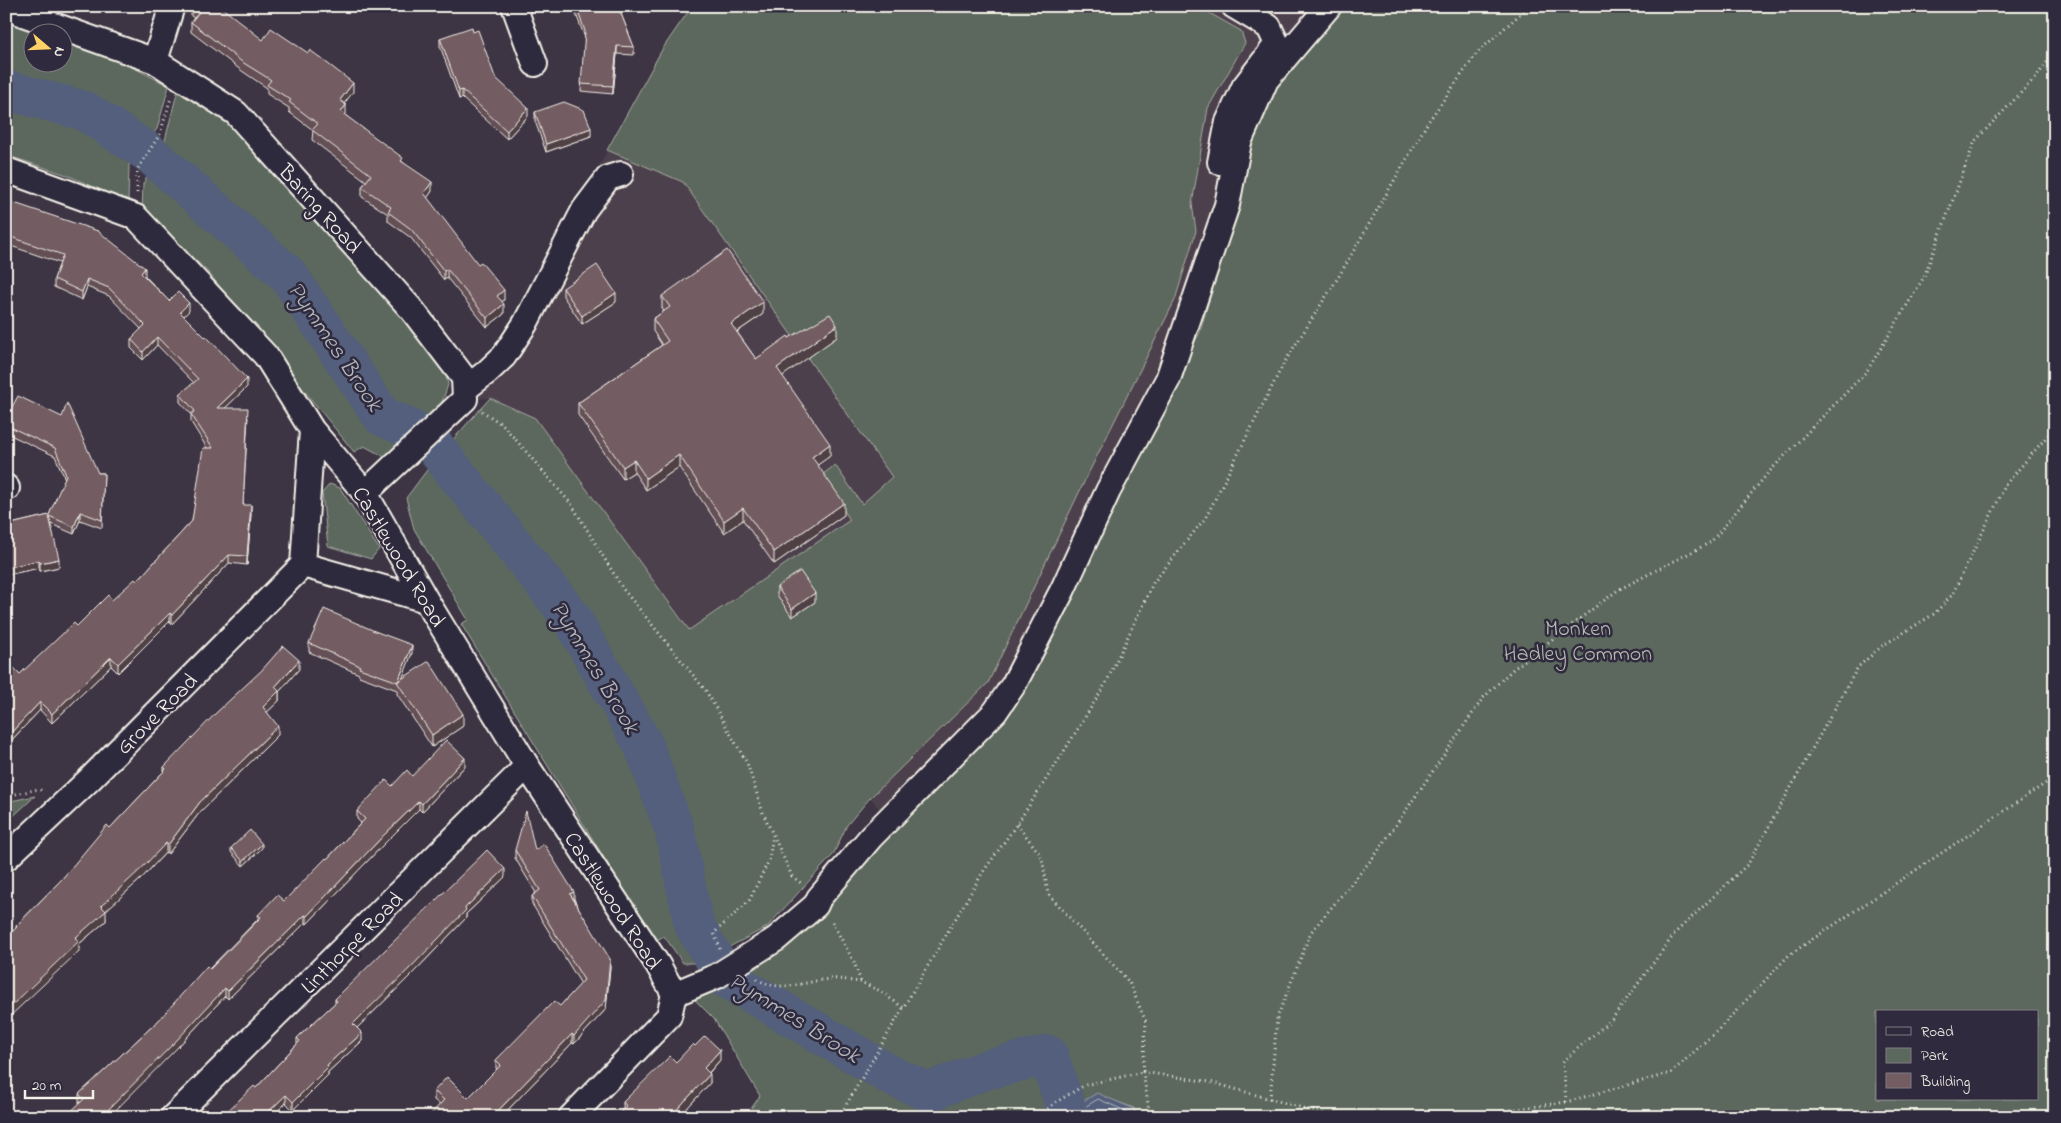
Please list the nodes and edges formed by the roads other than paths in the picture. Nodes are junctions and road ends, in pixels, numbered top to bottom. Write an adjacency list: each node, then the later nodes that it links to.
1 (172, 6): 6 (street)
2 (514, 6): 7 (street)
3 (1234, 6): 10 (street)
4 (1329, 6): 10 (street)
5 (6, 8): 6 (street, Baring Road)
6 (155, 61): 11 (street, Baring Road)
7 (535, 64)
8 (6, 170): 12 (street, Castlewood Road)
9 (621, 174): 11 (street)
10 (1214, 246): 18 (street)
11 (465, 394): 13 (street)
12 (312, 430): 13 (street, Castlewood Road); 14 (street)
13 (365, 493): 15 (street, Castlewood Road)
14 (303, 565): 15 (street); 17 (street, Grove Road)
15 (426, 600): 16 (street, Castlewood Road)
16 (527, 766): 18 (street, Castlewood Road); 19 (street, Linthorpe Road)
17 (6, 858)
18 (674, 994): 20 (street, Castlewood Road)
19 (173, 1117)
20 (571, 1117)

